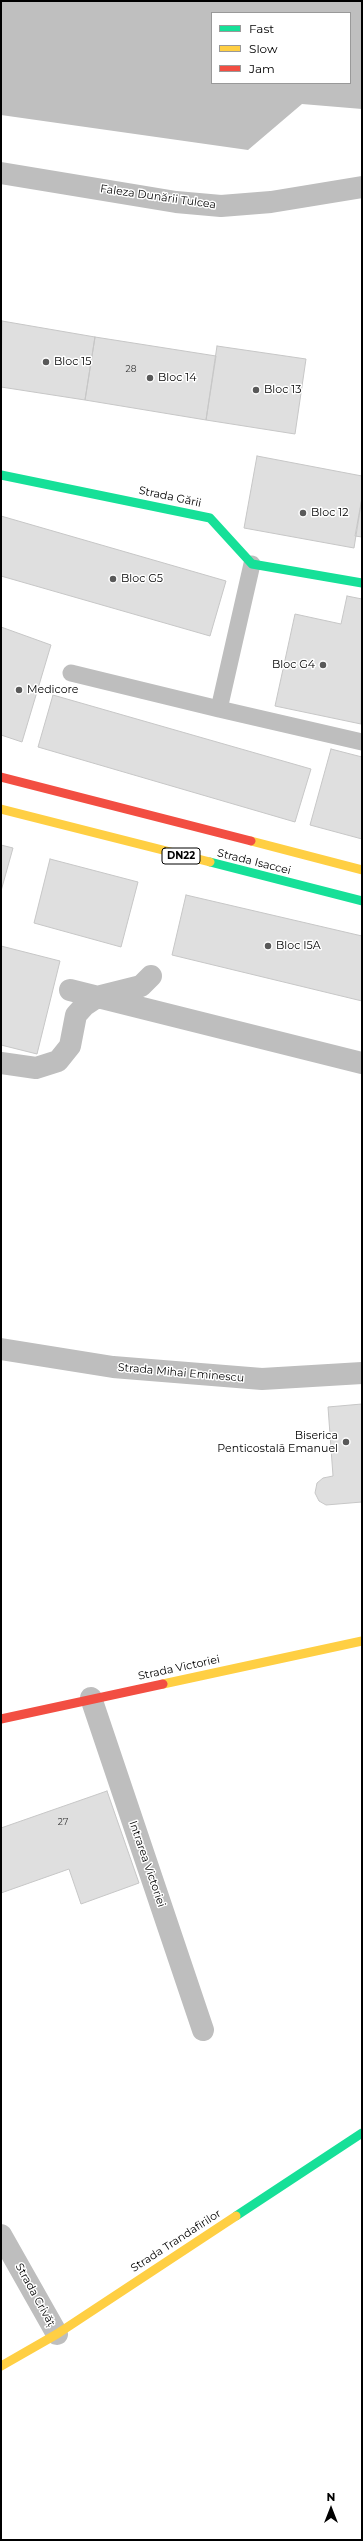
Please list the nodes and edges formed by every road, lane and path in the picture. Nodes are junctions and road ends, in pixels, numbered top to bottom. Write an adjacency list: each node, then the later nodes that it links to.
1 (1, 173): 2 (street, Faleza Dunării Tulcea)
2 (362, 187)
3 (1, 475): 4 (street, Strada Gării)
4 (252, 564): 5 (street); 7 (lane)
5 (362, 583)
6 (71, 673): 7 (lane)
7 (219, 709): 8 (lane)
8 (362, 742)
9 (1, 777): 11 (street, Strada Isaccei)
10 (1, 809): 12 (street, Strada Isaccei / DN22)
11 (362, 870)
12 (362, 901)
13 (151, 976): 15 (street)
14 (70, 990): 15 (street)
15 (97, 997): 16 (street); 17 (street)
16 (1, 1063)
17 (362, 1063)
18 (1, 1348): 19 (street, Strada Mihai Eminescu)
19 (362, 1373)
20 (362, 1641): 21 (street, Strada Victoriei)
21 (91, 1698): 22 (street, Strada Victoriei); 23 (street, Intrarea Victoriei)
22 (1, 1719)
23 (203, 2030)
24 (362, 2133): 26 (street, Strada Trandafirilor)
25 (1, 2235): 26 (street, Strada Crivăț)
26 (57, 2334): 27 (street, Strada Trandafirilor)
27 (1, 2366)

